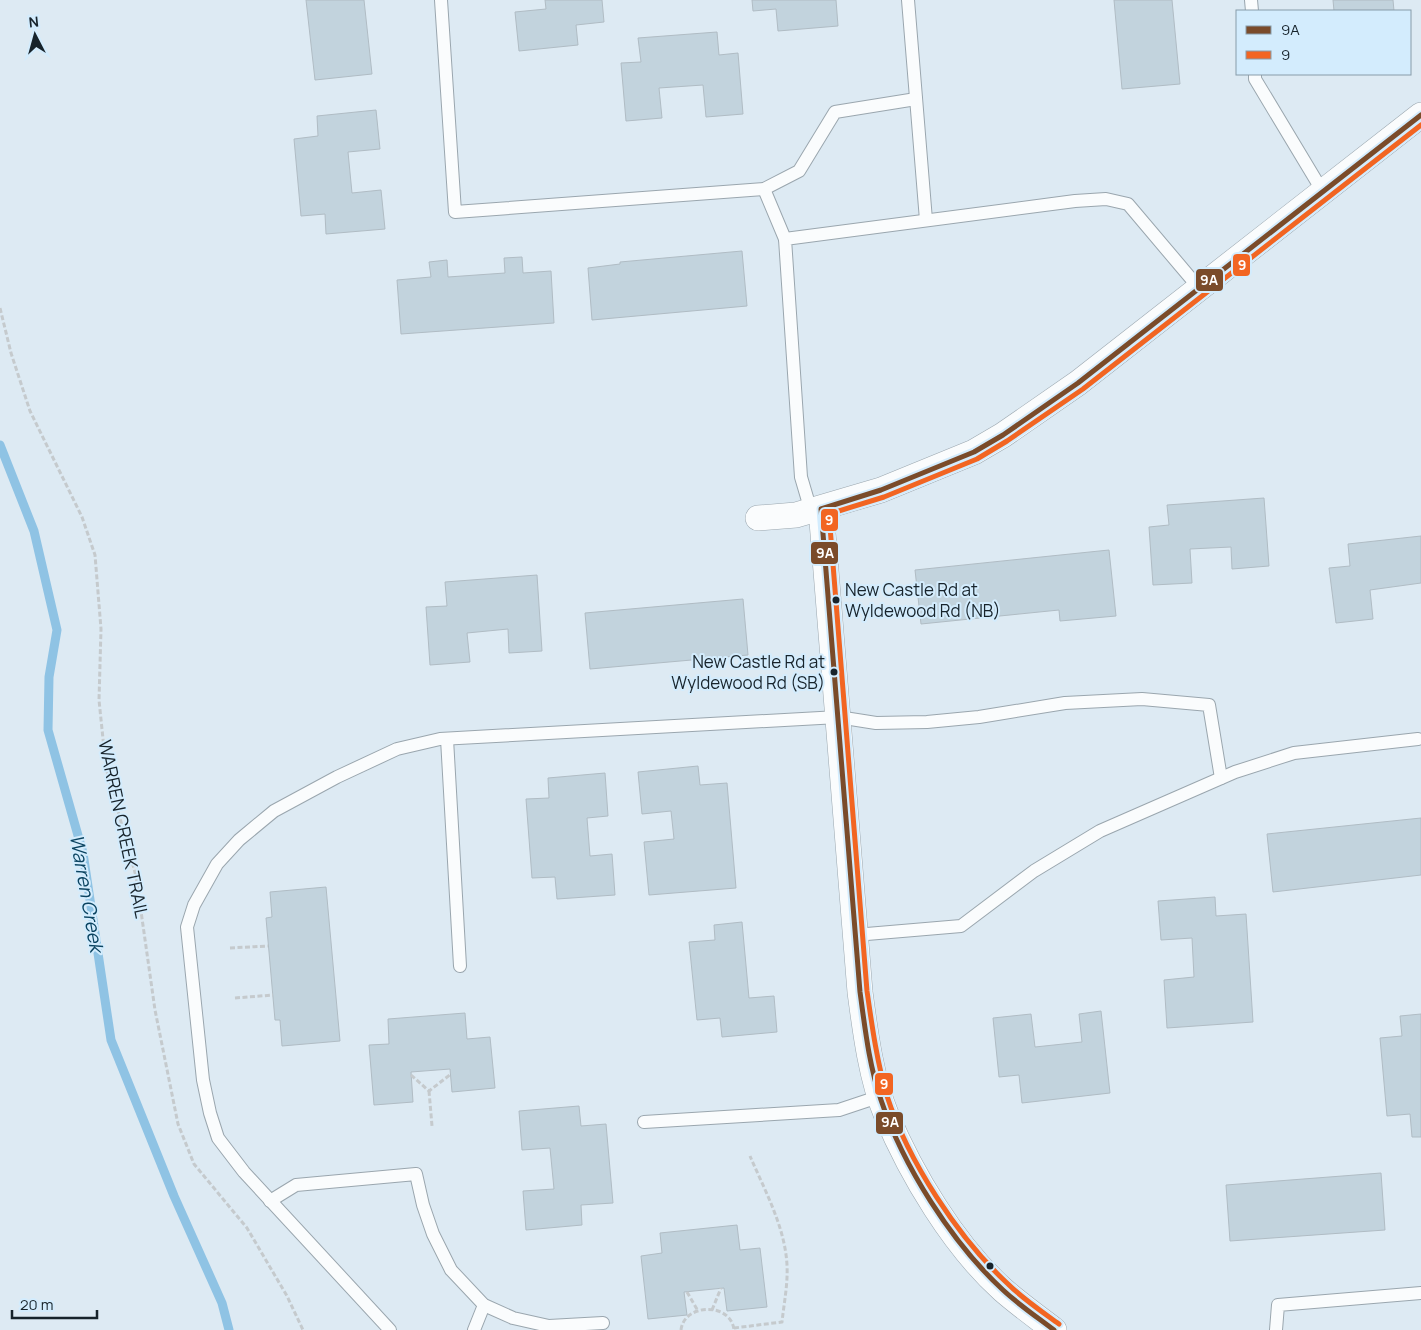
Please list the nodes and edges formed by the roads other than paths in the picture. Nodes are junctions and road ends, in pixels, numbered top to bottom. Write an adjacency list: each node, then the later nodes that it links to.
1 (441, 0): 6 (lane)
2 (908, 0): 4 (lane)
3 (1255, 75): 7 (lane)
4 (916, 99): 6 (lane); 8 (lane)
5 (1421, 115): 7 (street)
6 (764, 189): 9 (lane)
7 (1323, 192): 10 (street)
8 (926, 220): 9 (lane); 10 (lane)
9 (785, 240): 11 (lane)
10 (1199, 288): 11 (street)
11 (816, 510): 12 (street); 13 (street)
12 (758, 518)
13 (838, 716): 14 (lane); 16 (lane); 17 (street)
14 (447, 739): 18 (lane); 21 (lane)
15 (1418, 739): 16 (lane)
16 (1221, 778): 17 (lane)
17 (855, 935): 19 (street)
18 (460, 966)
19 (881, 1096): 20 (lane); 27 (street)
20 (644, 1122)
21 (270, 1201): 23 (lane); 25 (lane)
22 (1421, 1292): 28 (lane)
23 (484, 1304): 24 (lane); 26 (lane)
24 (603, 1322)
25 (390, 1330)
26 (474, 1330)
27 (1054, 1330)
28 (1276, 1330)

